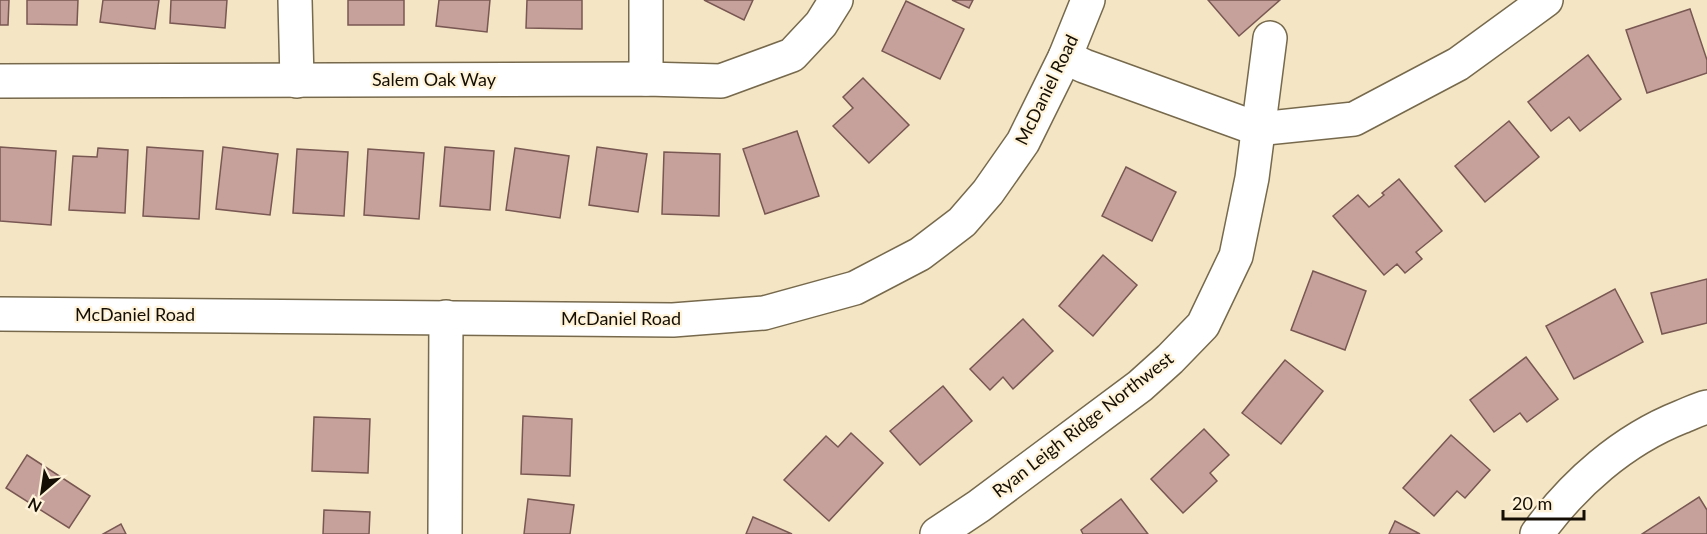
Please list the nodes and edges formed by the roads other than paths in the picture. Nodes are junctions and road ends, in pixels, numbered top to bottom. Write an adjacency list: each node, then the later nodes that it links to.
1 (295, 0): 10 (street)
2 (646, 0): 8 (street)
3 (836, 0): 8 (street, Salem Oak Way)
4 (1088, 0): 7 (street, McDaniel Road)
5 (1528, 4): 11 (street)
6 (1270, 38): 11 (street, Ryan Leigh Ridge Northwest)
7 (1065, 57): 11 (street); 13 (street, McDaniel Road)
8 (646, 79): 10 (street, Salem Oak Way)
9 (0, 81): 10 (street, Salem Oak Way)
10 (297, 81)
11 (1258, 129): 16 (street, Ryan Leigh Ridge Northwest)
12 (0, 314): 13 (street, McDaniel Road)
13 (446, 317): 15 (street)
14 (1707, 407): 17 (street)
15 (445, 534)
16 (937, 534)
17 (1537, 534)

